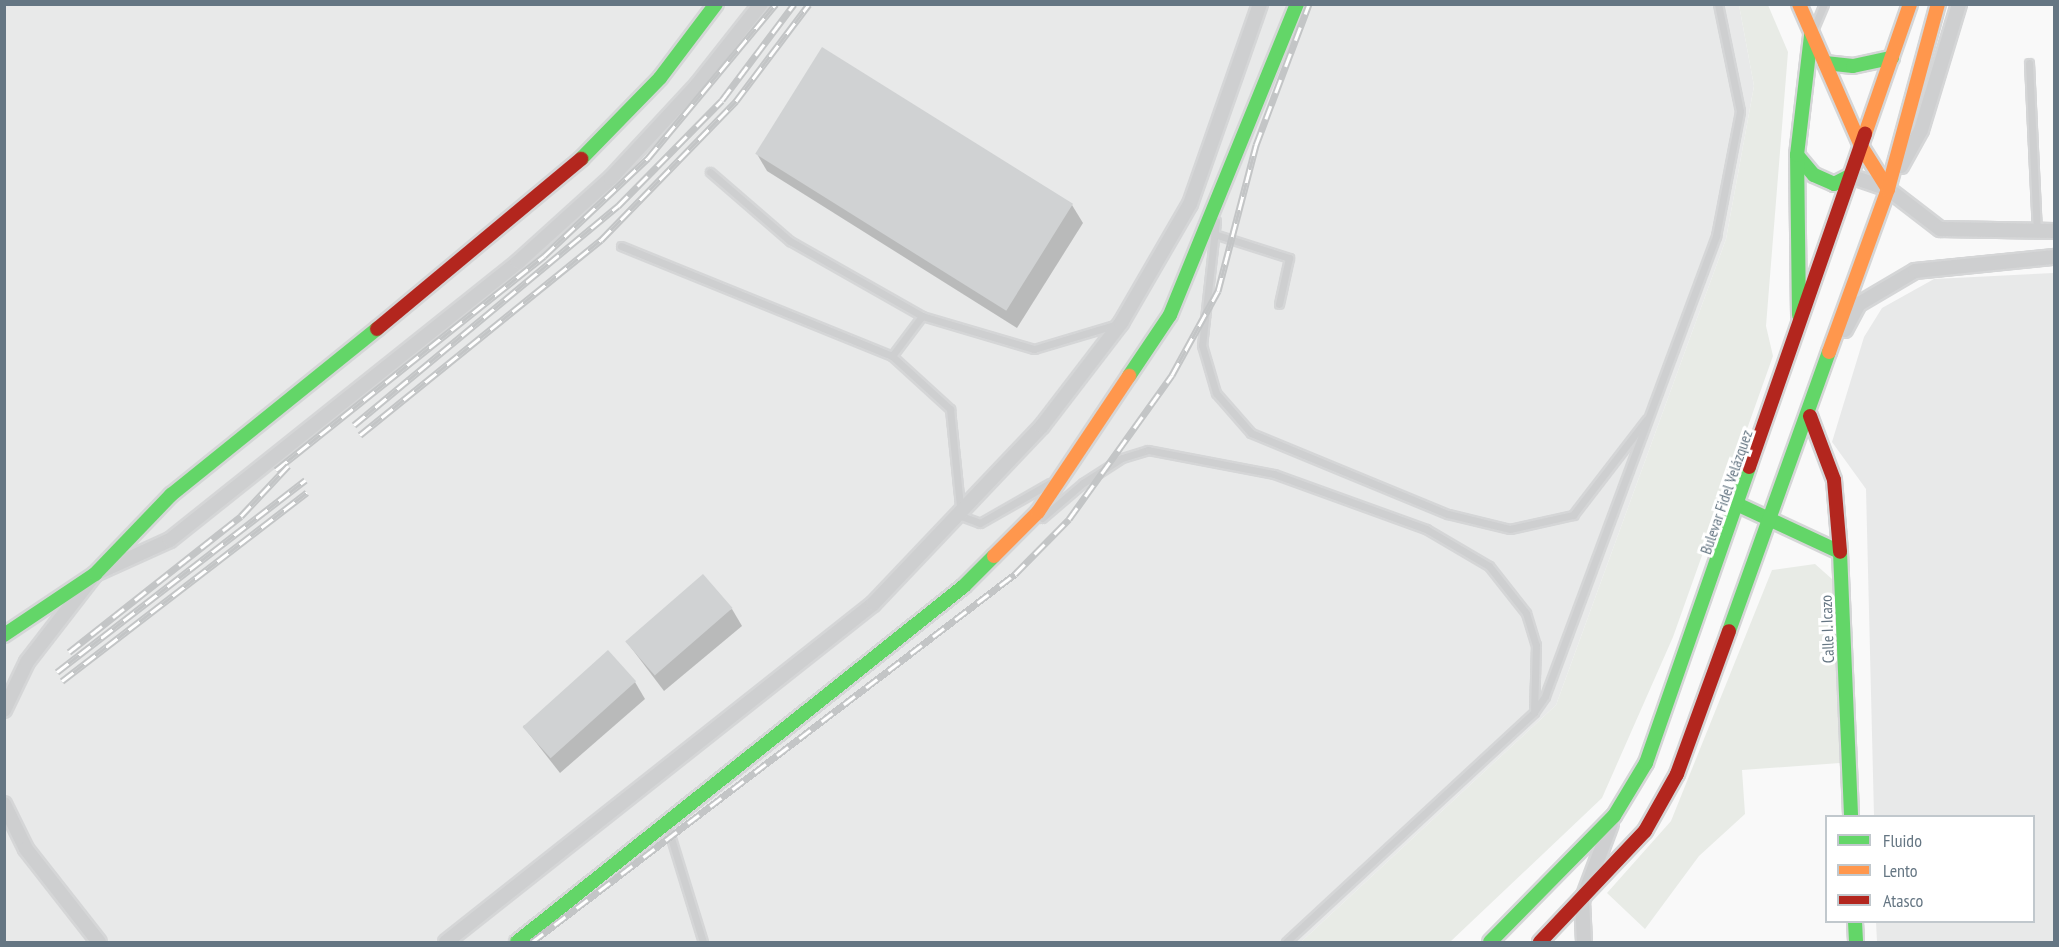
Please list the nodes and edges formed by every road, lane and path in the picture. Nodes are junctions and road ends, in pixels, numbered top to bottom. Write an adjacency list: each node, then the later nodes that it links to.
1 (716, 4): 40 (street)
2 (761, 4): 40 (street)
3 (1260, 4): 28 (street)
4 (1297, 4): 20 (street)
5 (1718, 4): 32 (lane)
6 (1799, 4): 11 (street)
7 (1824, 4): 11 (lane)
8 (1938, 4): 19 (street)
9 (1959, 4): 19 (street)
10 (1910, 5): 12 (street, Bulevar Fidel Velázquez)
11 (1811, 35): 13 (street); 16 (street)
12 (1892, 58): 13 (street); 15 (street, Bulevar Fidel Velázquez)
13 (1825, 63): 15 (street)
14 (2029, 63): 21 (lane)
15 (1861, 146): 18 (street, Bulevar Fidel Velázquez); 19 (street)
16 (1797, 155): 18 (street); 29 (street)
17 (710, 172): 27 (lane)
18 (1850, 176): 19 (street); 29 (street, Bulevar Fidel Velázquez)
19 (1888, 189): 21 (street); 31 (street)
20 (1219, 201): 23 (lane); 34 (street)
21 (2037, 231): 22 (street)
22 (2055, 231)
23 (1214, 234): 26 (lane); 32 (lane)
24 (621, 246): 30 (lane)
25 (2055, 257): 31 (street)
26 (1279, 304)
27 (922, 316): 28 (lane); 30 (lane)
28 (1121, 323): 36 (street)
29 (1800, 327): 35 (street, Bulevar Fidel Velázquez)
30 (891, 356): 36 (lane)
31 (1830, 358): 33 (street)
32 (1652, 412): 43 (lane)
33 (1810, 416): 37 (street); 38 (street, Calle I. Icazo)
34 (1064, 473): 36 (lane); 39 (street)
35 (1739, 505): 37 (street); 46 (street, Bulevar Fidel Velázquez)
36 (961, 516): 51 (street)
37 (1772, 519): 38 (street); 48 (street)
38 (1840, 552): 45 (street, Calle I. Icazo)
39 (994, 558): 43 (lane); 47 (street)
40 (95, 574): 41 (street); 42 (street)
41 (4, 635)
42 (4, 710)
43 (1534, 712): 54 (lane)
44 (4, 804): 50 (street)
45 (1851, 815)
46 (1614, 816): 48 (street); 55 (street, Bulevar Fidel Velázquez)
47 (666, 822): 52 (street); 53 (lane)
48 (1582, 901): 56 (street); 57 (street)
49 (1855, 923): 58 (street)
50 (99, 942)
51 (446, 942)
52 (517, 942)
53 (703, 942)
54 (1286, 942)
55 (1490, 942)
56 (1540, 942)
57 (1584, 942)
58 (1856, 942)

